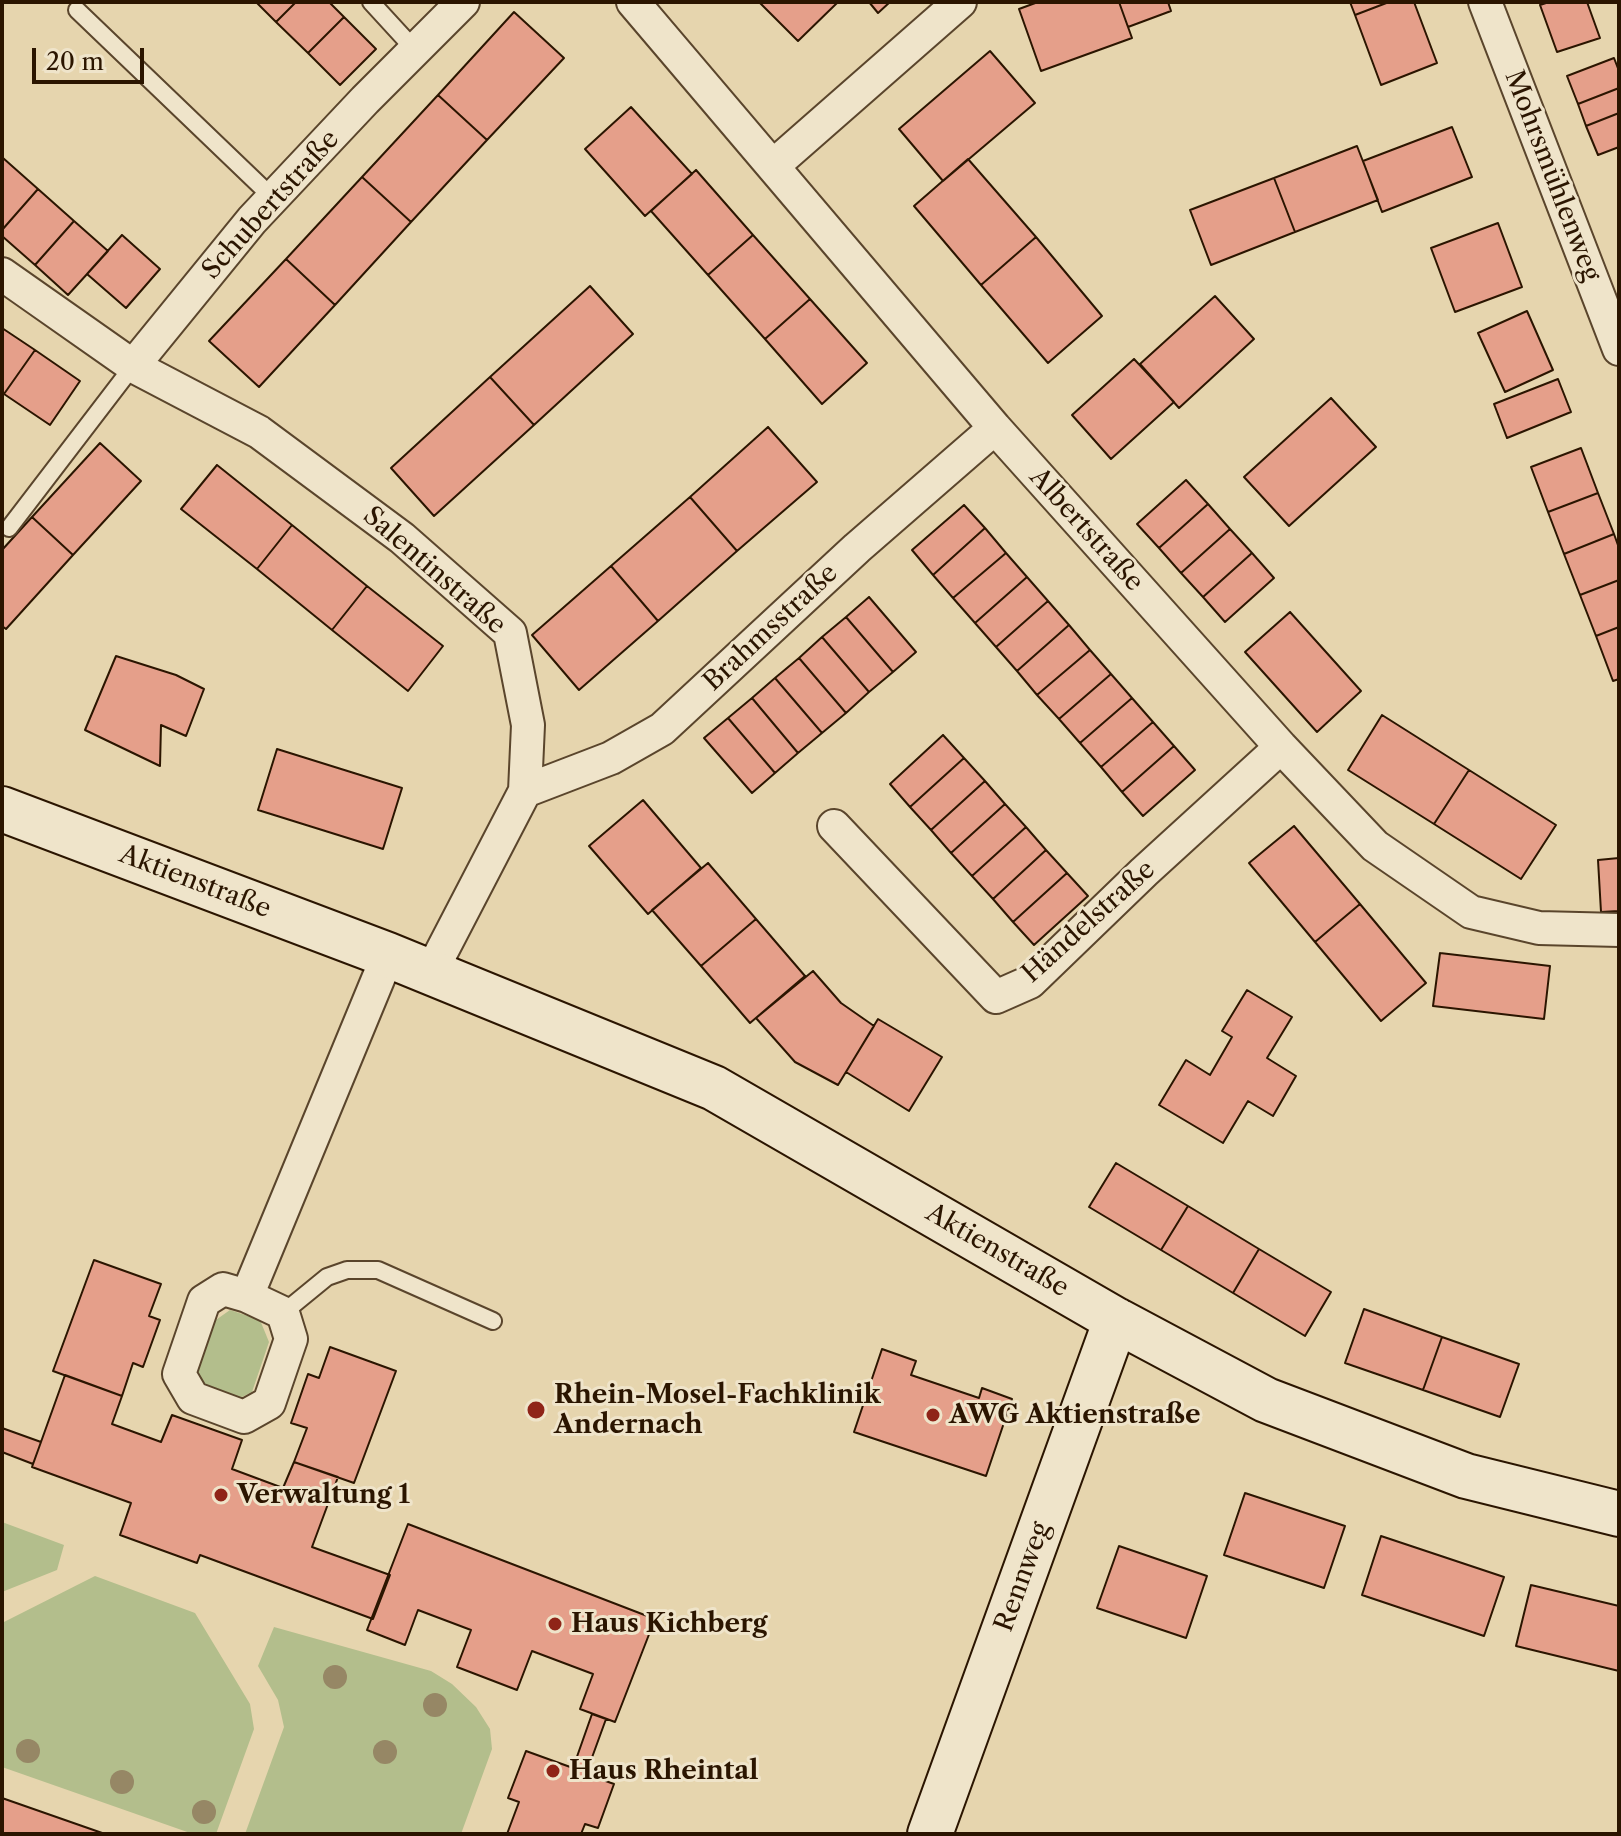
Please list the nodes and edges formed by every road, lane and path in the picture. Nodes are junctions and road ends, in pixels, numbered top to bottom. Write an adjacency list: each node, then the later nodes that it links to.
1 (371, 2): 7 (lane)
2 (463, 2): 7 (street, Schubertstraße)
3 (633, 2): 8 (street, Albertstraße)
4 (960, 2): 8 (street)
5 (1485, 2): 11 (street, Mohrsmühlenweg)
6 (77, 10): 9 (lane)
7 (415, 50): 9 (street, Schubertstraße)
8 (773, 166): 13 (street, Albertstraße)
9 (273, 198): 12 (street, Schubertstraße)
10 (2, 274): 12 (street, Salentinstraße)
11 (1619, 349)
12 (133, 366): 14 (lane); 16 (street, Salentinstraße)
13 (995, 428): 15 (street, Albertstraße); 16 (street, Brahmsstraße)
14 (9, 528)
15 (1281, 747): 18 (street, Händelstraße); 19 (street, Albertstraße)
16 (525, 791): 21 (street, Salentinstraße)
17 (2, 809): 20 (street, Aktienstraße)
18 (834, 826)
19 (1619, 930)
20 (388, 955): 21 (street, Aktienstraße); 22 (street)
21 (431, 972): 24 (street, Aktienstraße)
22 (247, 1296): 23 (street); 23 (street)
23 (283, 1313): 25 (lane)
24 (1116, 1320): 26 (street, Aktienstraße); 27 (street, Rennweg)
25 (493, 1321)
26 (1619, 1514)
27 (930, 1834)

